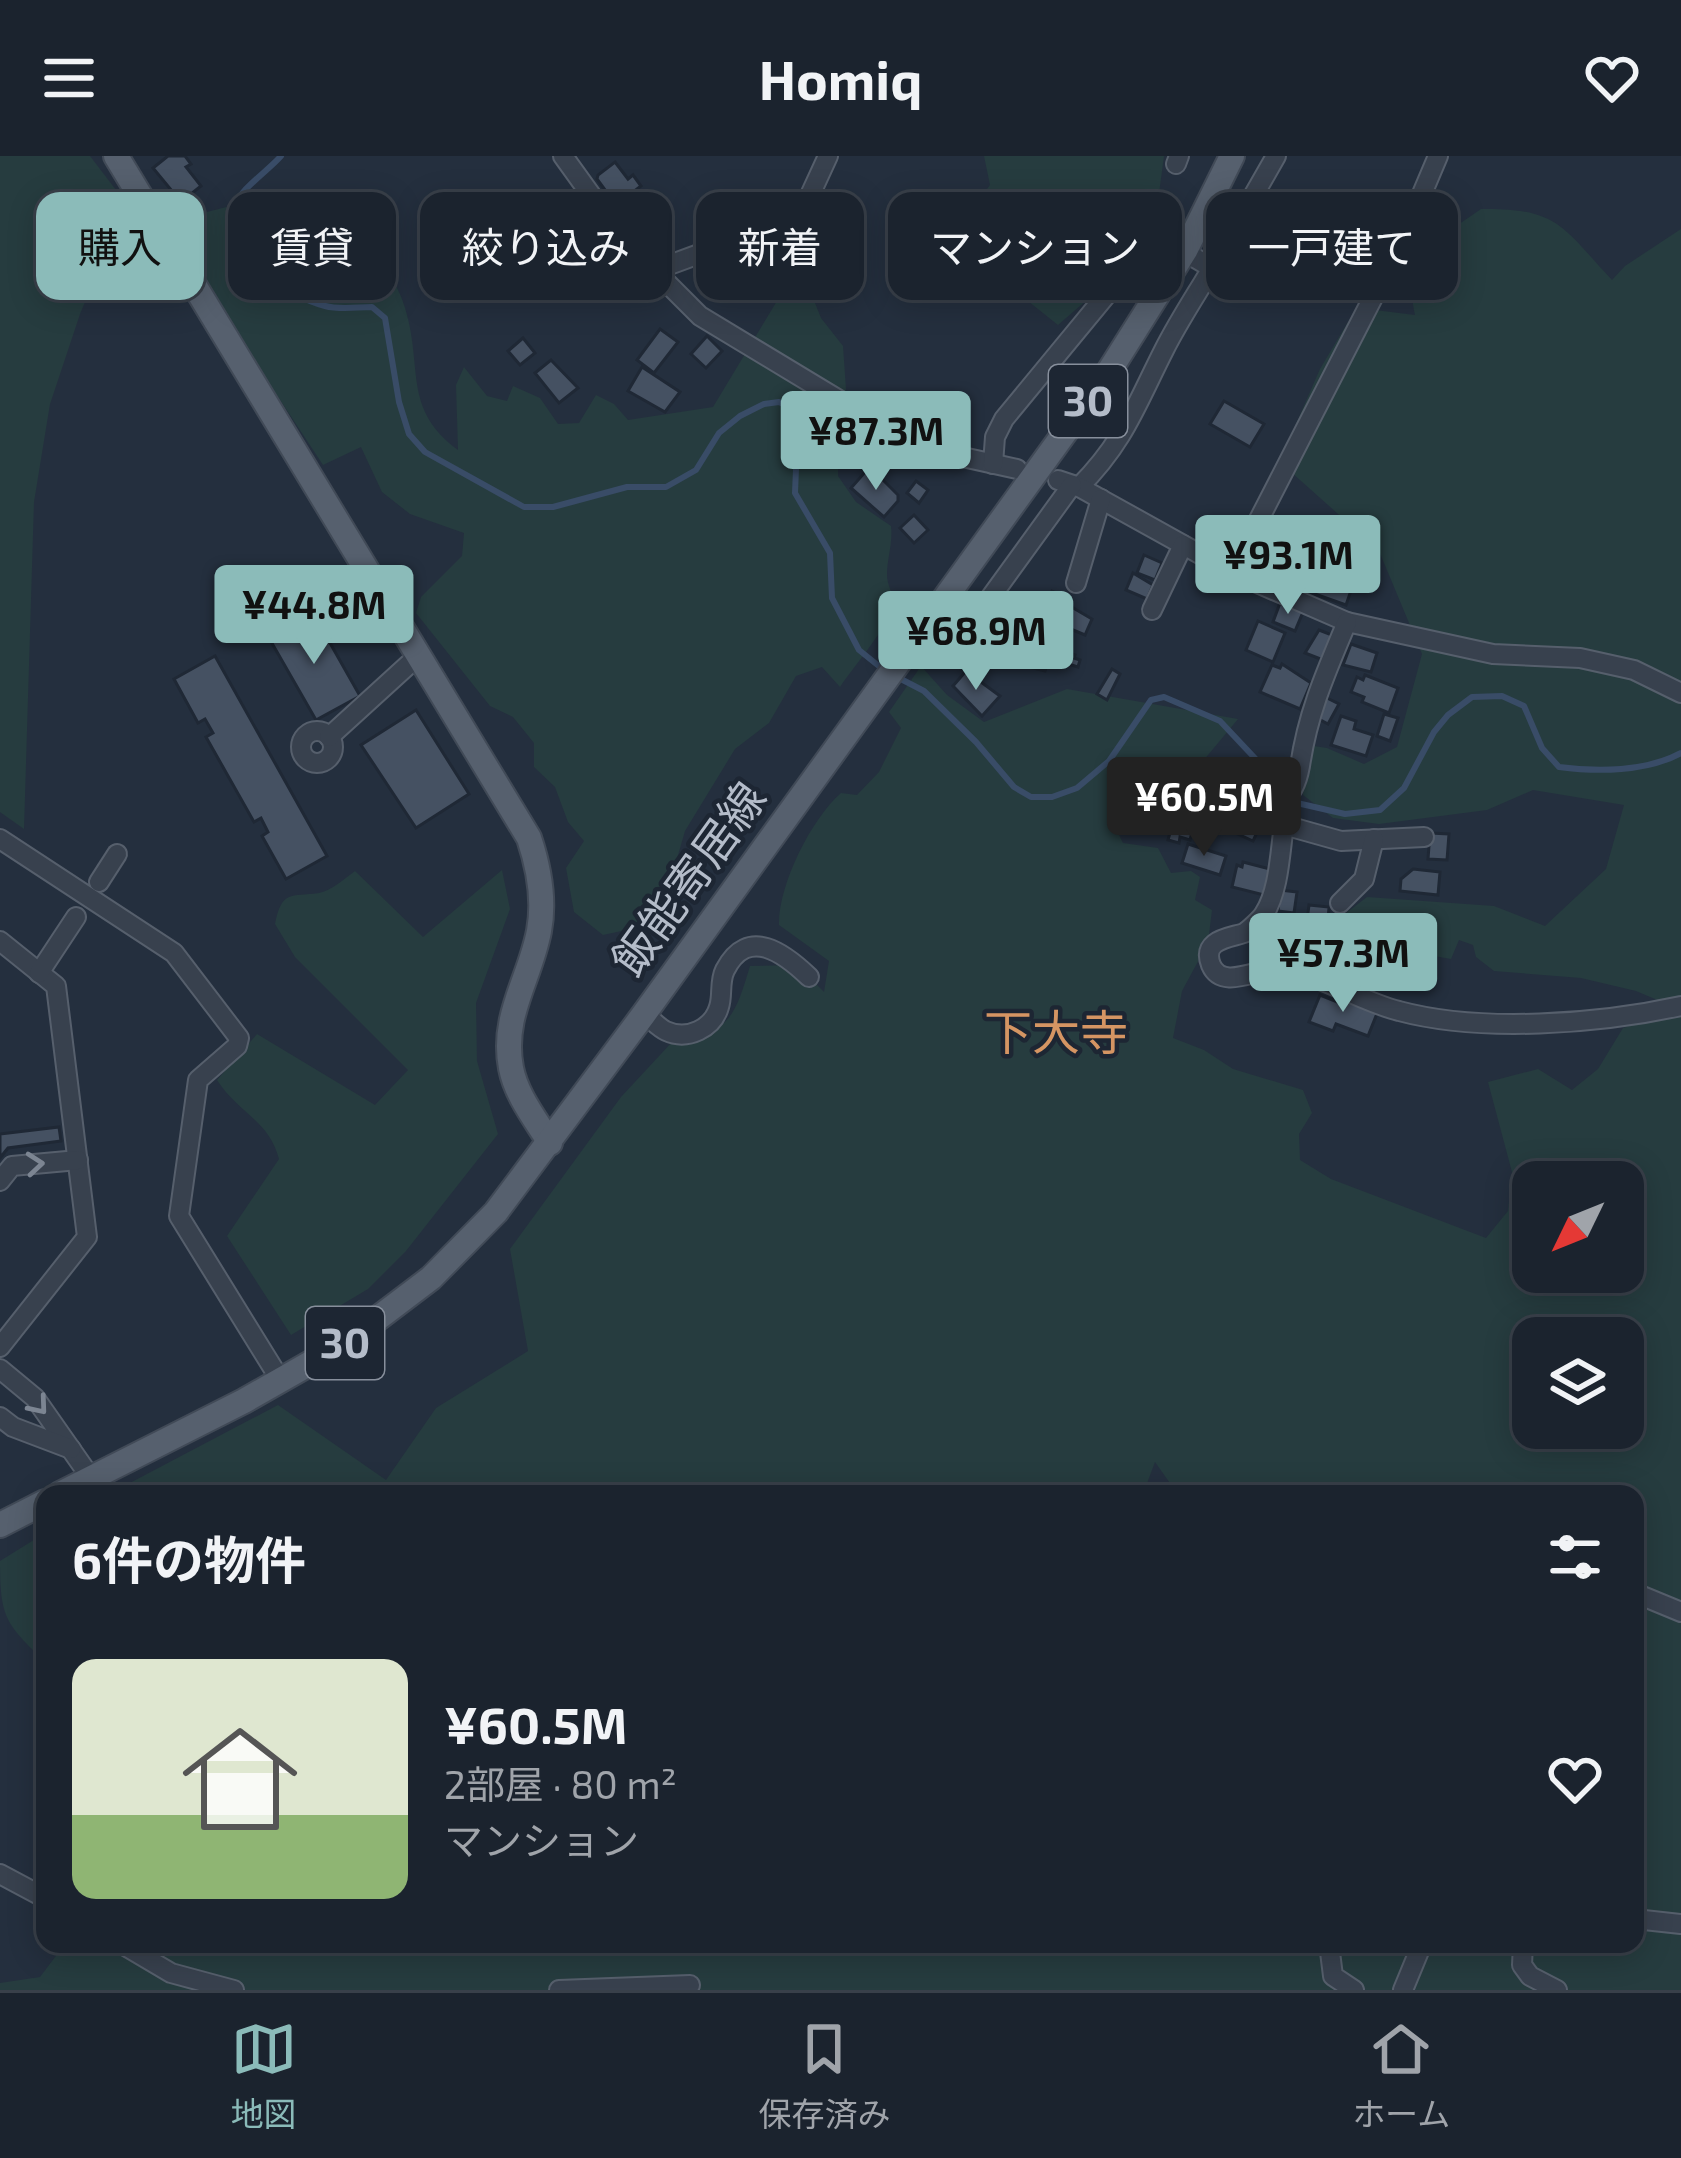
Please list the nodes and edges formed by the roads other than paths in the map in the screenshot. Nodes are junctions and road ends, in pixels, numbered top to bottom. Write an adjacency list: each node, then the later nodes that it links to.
1 (116, 156): 24 (main road)
2 (563, 156): 7 (street)
3 (828, 156): 10 (street)
4 (1232, 156): 9 (main road, 飯能寄居線 / 30)
5 (1276, 156): 8 (street)
6 (1438, 156): 19 (street)
7 (587, 192)
8 (1255, 192)
9 (1186, 249): 11 (street); 14 (street); 39 (main road, 飯能寄居線 / 30)
10 (672, 264)
11 (1206, 264)
12 (1206, 278): 16 (street)
13 (672, 289): 14 (street)
14 (993, 464): 15 (street)
15 (1017, 469)
16 (1070, 484): 17 (street); 23 (street)
17 (1101, 499): 18 (street); 20 (street)
18 (1183, 545): 19 (street); 21 (street)
19 (1232, 572): 22 (street)
20 (1076, 583)
21 (1152, 610)
22 (1347, 622): 25 (street); 27 (street)
23 (972, 623)
24 (419, 656): 26 (street); 40 (main road)
25 (1681, 693)
26 (329, 737)
27 (1284, 825): 30 (street); 38 (street)
28 (1424, 837): 30 (street)
29 (0, 838): 45 (street)
30 (1374, 839): 33 (street)
31 (117, 854): 32 (street)
32 (99, 882)
33 (1340, 903)
34 (76, 917): 36 (street)
35 (0, 941): 36 (street)
36 (39, 973): 41 (street)
37 (809, 977): 39 (street)
38 (1681, 1006)
39 (644, 1014): 40 (main road, 飯能寄居線 / 30)
40 (550, 1143): 45 (main road, 飯能寄居線 / 30)
41 (78, 1160): 42 (street, one-way to 41); 43 (street)
42 (0, 1181)
43 (0, 1347)
44 (0, 1369): 47 (street, one-way to 47)
45 (281, 1381): 48 (main road, 飯能寄居線 / 30)
46 (0, 1417): 47 (street)
47 (71, 1449): 48 (street)
48 (91, 1478): 49 (main road, 飯能寄居線 / 30)
49 (77, 1485)
50 (36, 1507): 51 (main road)
51 (0, 1525)
52 (1644, 1597): 53 (street)
53 (1681, 1612)
54 (0, 1874): 55 (street)
55 (36, 1893)
56 (1644, 1920): 57 (street)
57 (1681, 1924)
58 (137, 1953): 63 (street)
59 (1330, 1953): 65 (street)
60 (1418, 1953): 66 (street)
61 (1523, 1953): 67 (street)
62 (690, 1985): 64 (street)
63 (234, 1990)
64 (559, 1990)
65 (1354, 1990)
66 (1403, 1990)
67 (1556, 1990)

